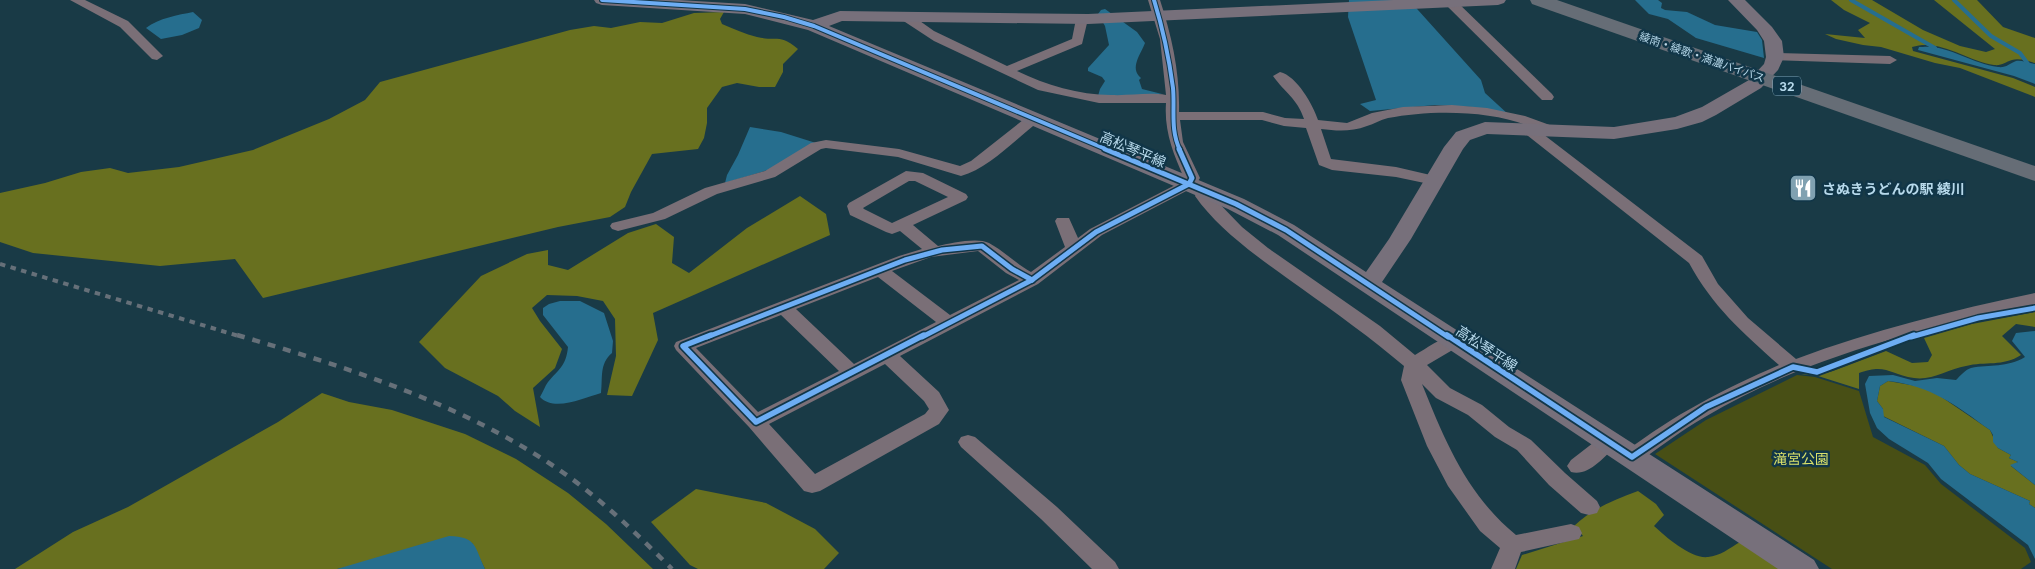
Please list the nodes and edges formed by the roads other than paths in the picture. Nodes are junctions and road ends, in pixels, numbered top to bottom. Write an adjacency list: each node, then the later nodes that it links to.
1 (76, 0): 14 (street)
2 (602, 0): 8 (street, 高松琴平線)
3 (1154, 0): 10 (street)
4 (1498, 0): 9 (street)
5 (1539, 0): 16 (highway, 綾南・綾歌・満濃バイパス / 32)
6 (1562, 0): 16 (highway, 綾南・綾歌・満濃バイパス / 32)
7 (1736, 0): 16 (street)
8 (679, 2): 13 (street, 高松琴平線)
9 (1450, 2): 10 (street); 19 (street)
10 (1159, 16): 12 (street); 20 (street)
11 (906, 17): 12 (street); 13 (street); 17 (street)
12 (1085, 19): 17 (street)
13 (814, 26): 22 (street, 高松琴平線)
14 (157, 56)
15 (1890, 60): 16 (street)
16 (1768, 69): 25 (street); 26 (highway, 綾南・綾歌・満濃バイパス / 32); 27 (highway, 綾南・綾歌・満濃バイパス / 32)
17 (1006, 71): 20 (street)
18 (1280, 76): 23 (street)
19 (1547, 97)
20 (1171, 100): 21 (street)
21 (1172, 116): 23 (street); 29 (street)
22 (1033, 119): 29 (street, 高松琴平線); 32 (street)
23 (1311, 125): 25 (street); 28 (street)
24 (1528, 129): 25 (street); 28 (street); 44 (street)
25 (1553, 131)
26 (2035, 165)
27 (2035, 174)
28 (1434, 180): 37 (street)
29 (1196, 187): 33 (street); 37 (street, 高松琴平線); 43 (street)
30 (1062, 221): 33 (street)
31 (904, 225): 31 (street); 34 (street)
32 (618, 226)
33 (1074, 249): 36 (street)
34 (934, 251): 35 (street); 36 (street)
35 (880, 270): 39 (street); 40 (street)
36 (1032, 280): 40 (street)
37 (1367, 283): 41 (street, 高松琴平線)
38 (2035, 299): 44 (street)
39 (784, 307): 45 (street); 46 (street)
40 (948, 322): 42 (street)
41 (1454, 341): 43 (street); 47 (street, 高松琴平線)
42 (886, 354): 45 (street); 46 (street)
43 (1414, 364): 51 (street); 53 (street)
44 (1793, 367): 49 (street)
45 (851, 372): 46 (street)
46 (756, 422)
47 (1608, 441): 49 (street, 高松琴平線); 50 (street)
48 (968, 442): 54 (street)
49 (1632, 457): 56 (street, 高松琴平線)
50 (1578, 466)
51 (1589, 507)
52 (1571, 533): 53 (street)
53 (1512, 546): 55 (street)
54 (1107, 569)
55 (1503, 569)
56 (1803, 569)

